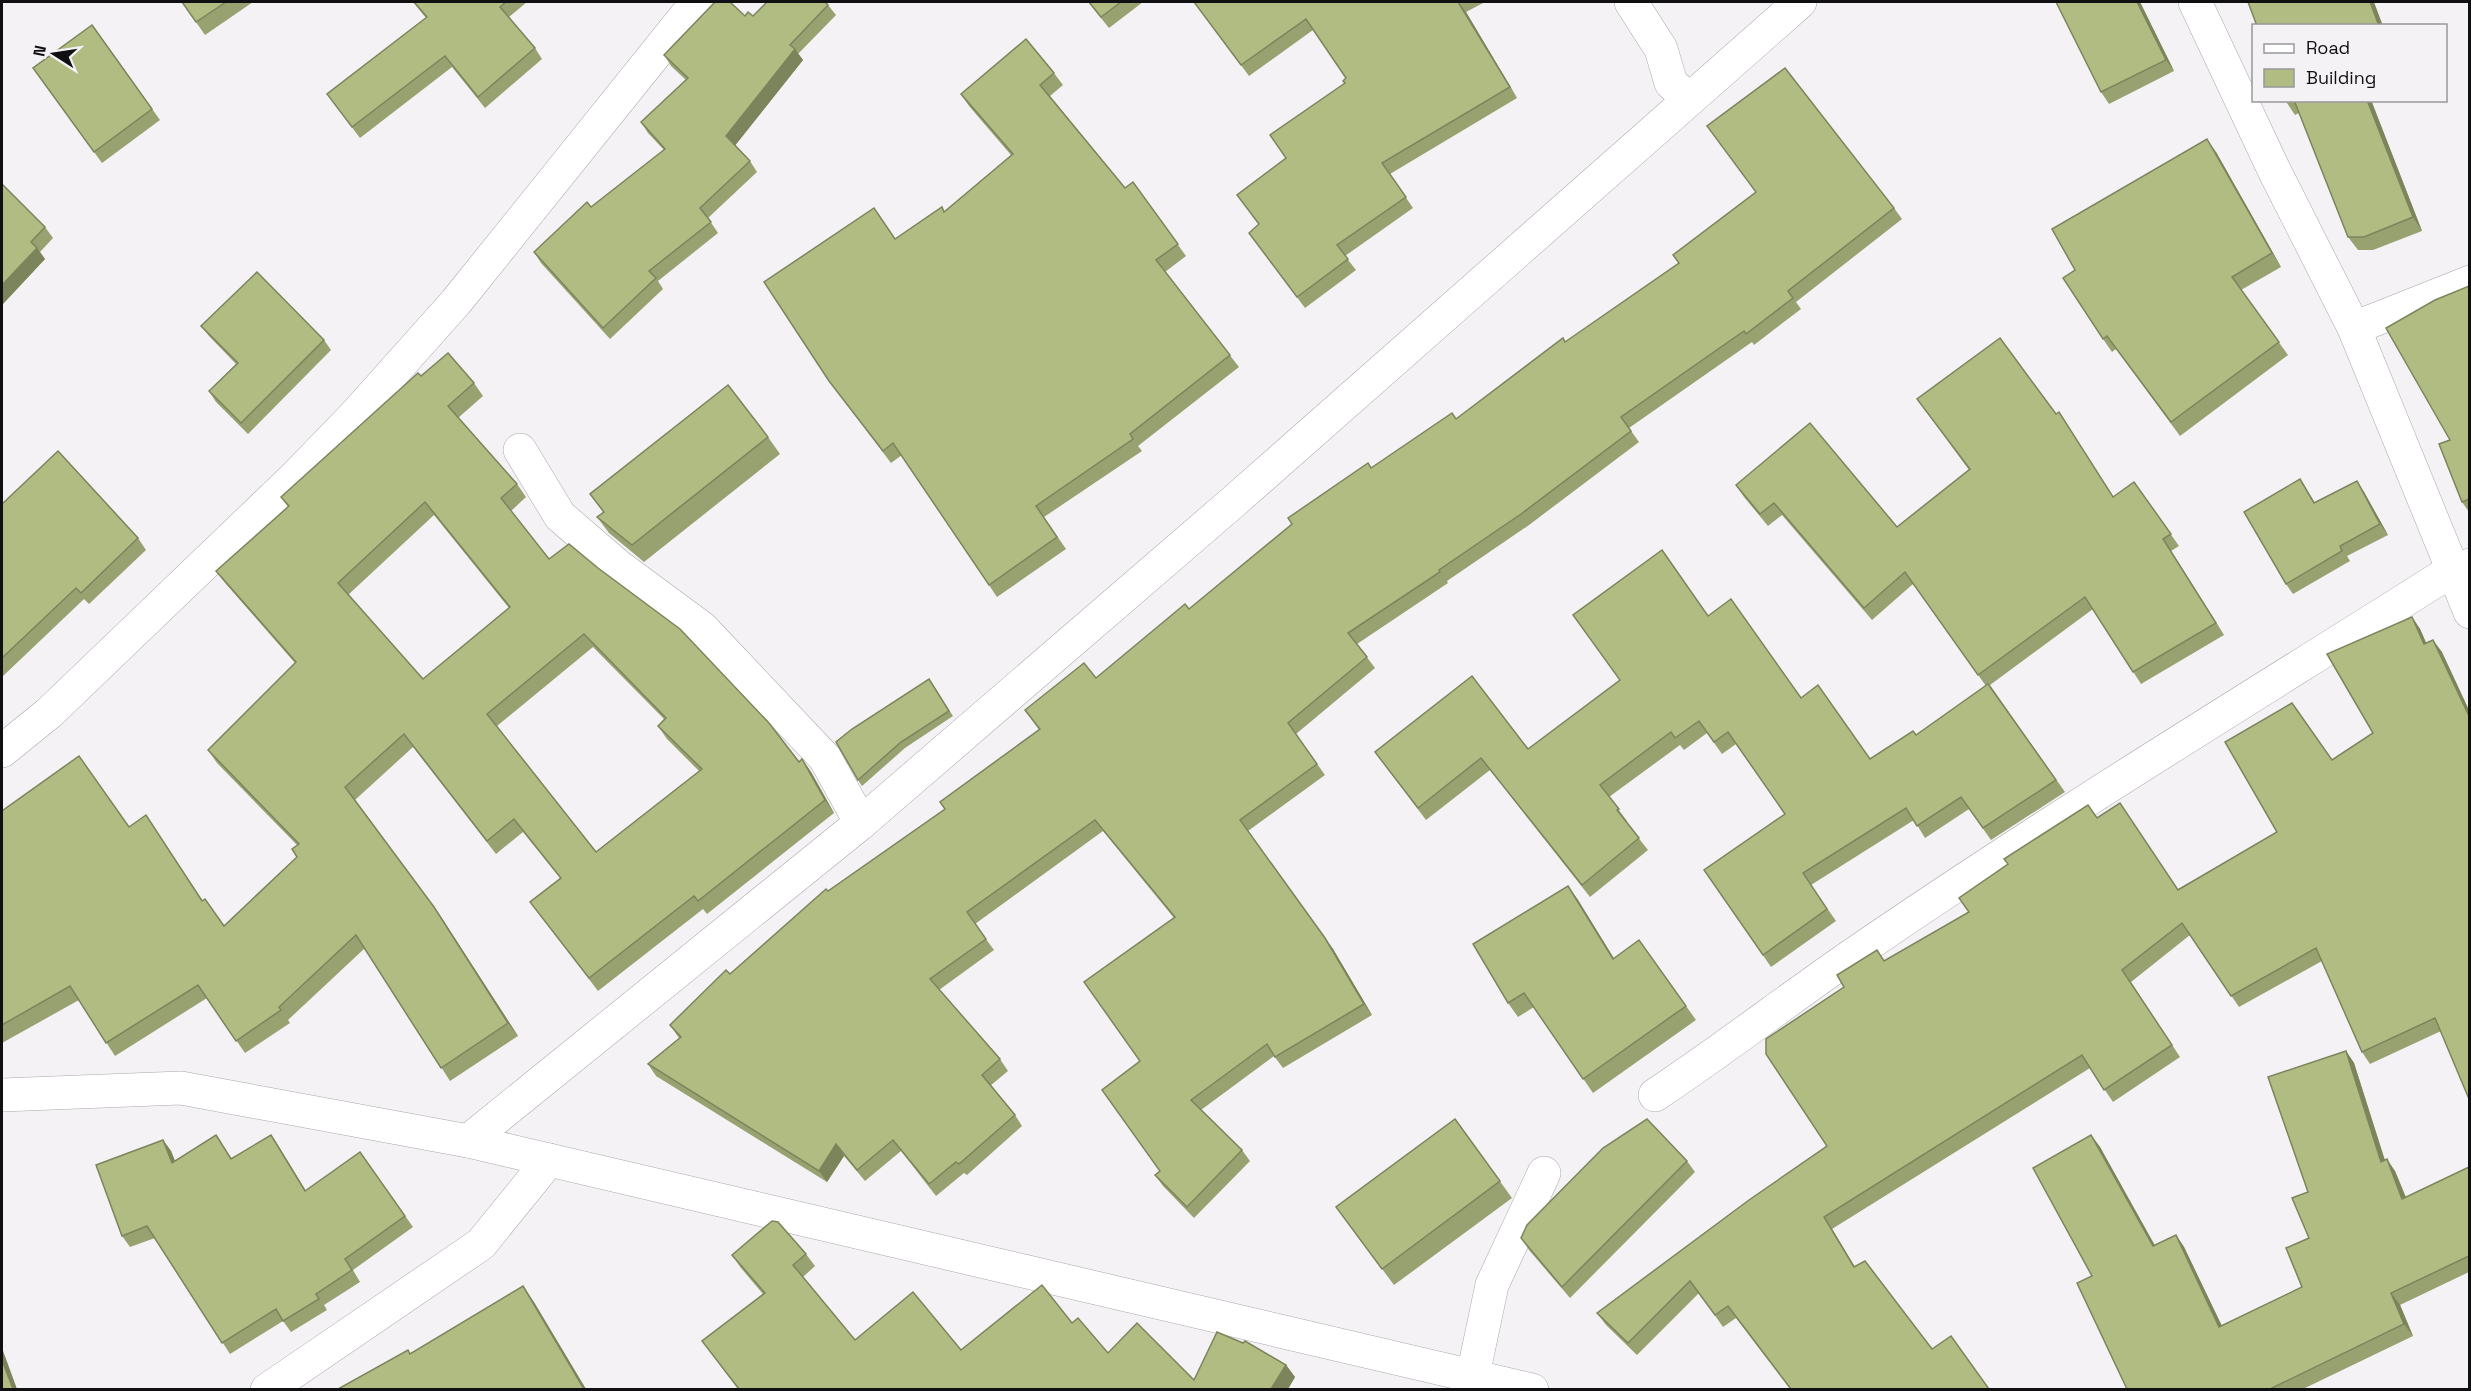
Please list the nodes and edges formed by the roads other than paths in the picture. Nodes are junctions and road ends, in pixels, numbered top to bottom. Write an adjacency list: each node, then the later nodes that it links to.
1 (697, 2): 11 (street)
2 (1631, 2): 5 (street)
3 (1800, 2): 5 (street)
4 (2195, 2): 7 (street)
5 (1689, 99): 12 (street)
6 (2469, 282): 7 (street)
7 (2354, 327): 9 (street)
8 (520, 450): 12 (street)
9 (2460, 568): 10 (street); 14 (street)
10 (2469, 612)
11 (2, 750)
12 (861, 823): 15 (street)
13 (2, 1095): 15 (street)
14 (1655, 1095)
15 (468, 1141): 16 (street)
16 (549, 1160): 18 (street); 19 (street)
17 (1544, 1173): 18 (street)
18 (1473, 1375): 20 (street)
19 (267, 1389)
20 (1532, 1389)

